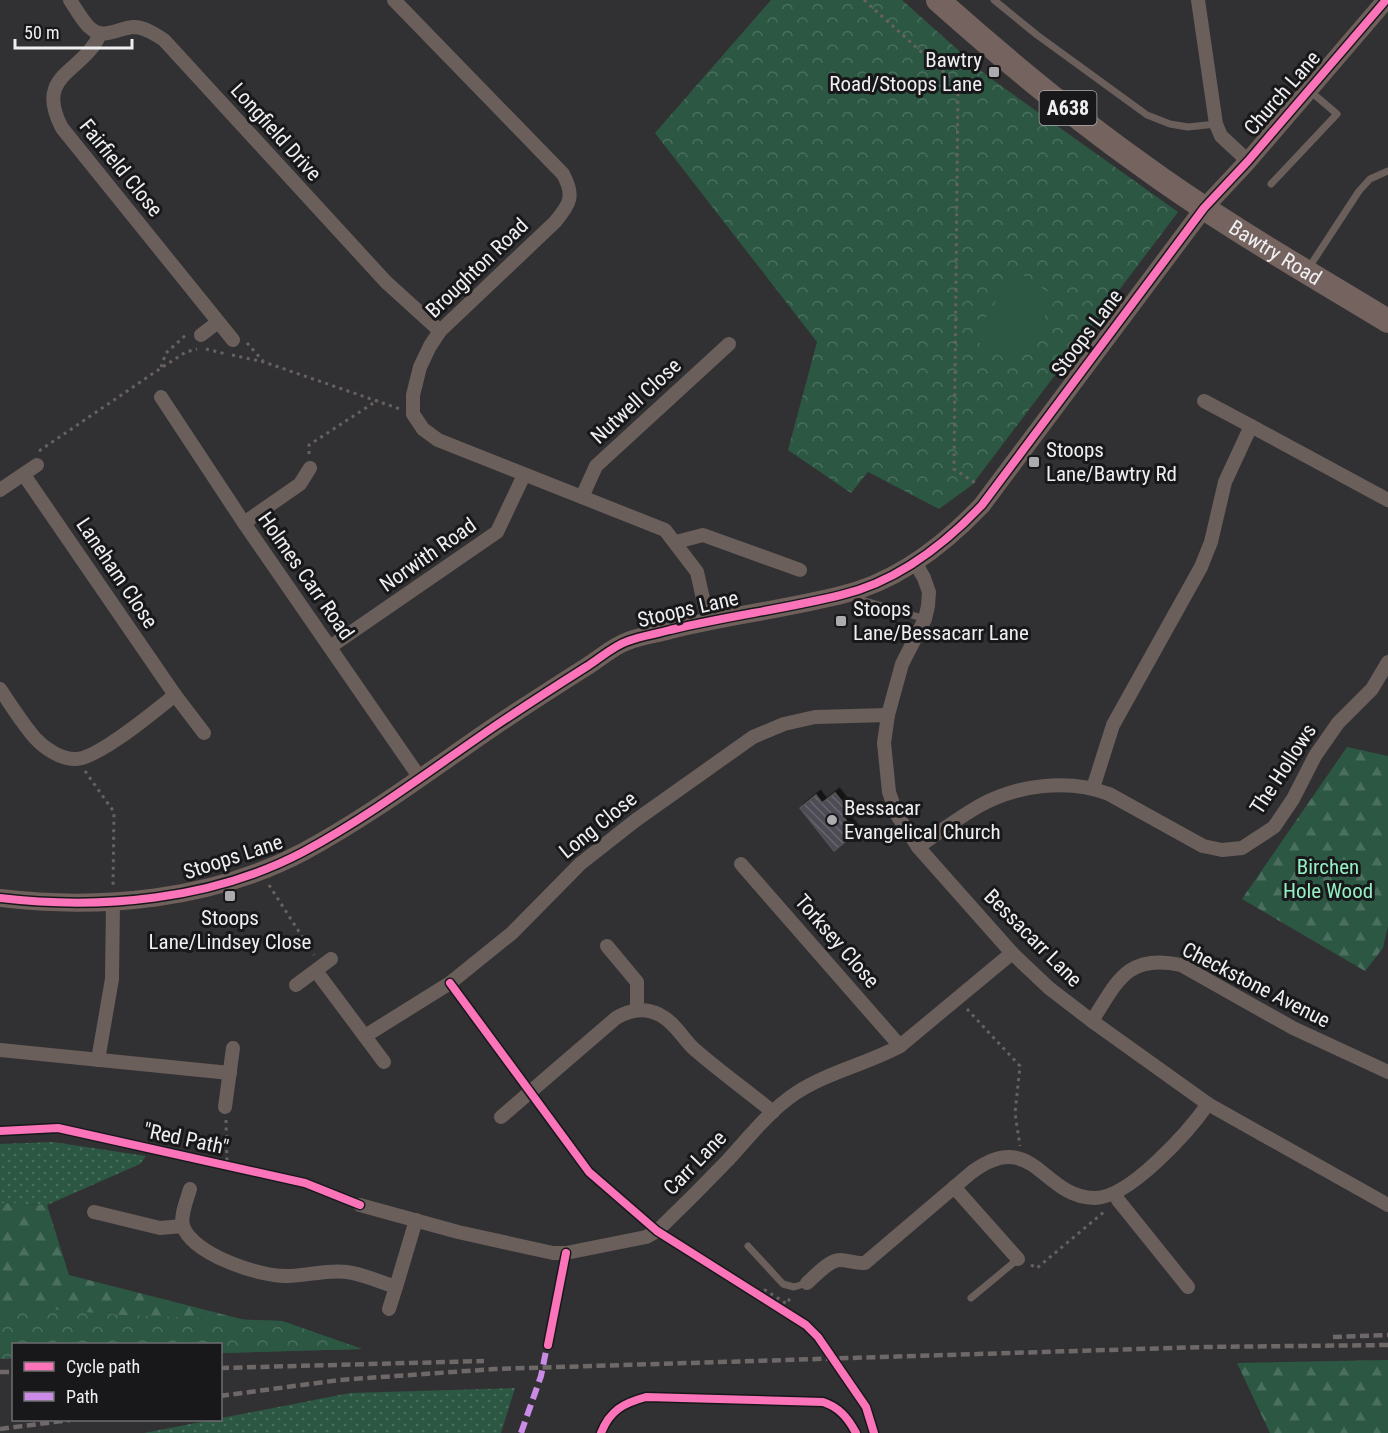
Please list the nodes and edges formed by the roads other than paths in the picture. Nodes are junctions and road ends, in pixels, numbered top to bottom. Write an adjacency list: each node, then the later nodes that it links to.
1 (70, 0): 7 (street)
2 (394, 0): 17 (street, Broughton Road)
3 (938, 0): 13 (highway, Bawtry Road / A638)
4 (994, 0): 9 (lane)
5 (1198, 0): 9 (street)
6 (1386, 0): 8 (street, Church Lane)
7 (100, 34): 16 (street, Fairfield Close); 17 (street, Longfield Drive)
8 (1309, 90): 10 (street, Church Lane); 12 (lane)
9 (1215, 124): 10 (street)
10 (1248, 161): 13 (street, Church Lane)
11 (1388, 171): 14 (lane)
12 (1270, 184)
13 (1204, 208): 14 (highway, Bawtry Road / A638); 33 (street, Stoops Lane)
14 (1306, 271): 15 (highway, Bawtry Road / A638)
15 (1388, 321)
16 (218, 322): 18 (street); 19 (street, Fairfield Close)
17 (440, 331): 27 (street, Broughton Road)
18 (201, 335)
19 (233, 340)
20 (729, 344): 29 (street, Nutwell Close)
21 (160, 397): 31 (street, Holmes Carr Road)
22 (1204, 401): 23 (street)
23 (1251, 426): 30 (street); 45 (street)
24 (38, 465): 26 (street)
25 (310, 468): 31 (street)
26 (24, 474): 28 (street); 41 (street, Laneham Close)
27 (524, 475): 29 (street); 38 (street, Norwith Road)
28 (0, 490)
29 (582, 497): 32 (street)
30 (1388, 500)
31 (244, 524): 38 (street, Holmes Carr Road)
32 (676, 542): 34 (street); 37 (street)
33 (915, 562): 35 (street, Stoops Lane); 36 (street, Bessacarr Lane)
34 (800, 570)
35 (843, 595): 36 (lane); 37 (street, Stoops Lane)
36 (924, 619): 42 (street, Bessacarr Lane)
37 (708, 621): 44 (street, Stoops Lane)
38 (330, 647): 44 (street, Holmes Carr Road)
39 (1388, 662): 45 (street, The Hollows)
40 (0, 689): 41 (street)
41 (176, 695): 43 (street, Laneham Close)
42 (888, 715): 46 (street, Bessacarr Lane); 55 (street, Long Close)
43 (204, 733)
44 (420, 778): 49 (street, Stoops Lane)
45 (1093, 788): 46 (street, The Hollows)
46 (918, 847): 51 (street, Bessacarr Lane)
47 (741, 864): 56 (street, Torksey Close)
48 (0, 898): 49 (street, Stoops Lane)
49 (113, 902): 59 (street)
50 (606, 946): 53 (street)
51 (1012, 953): 54 (street, Bessacarr Lane); 56 (street, Carr Lane)
52 (296, 985): 55 (street)
53 (637, 1010): 65 (street); 66 (street)
54 (1092, 1022): 61 (street, Checkstone Avenue); 63 (street, Bessacarr Lane)
55 (365, 1036): 60 (street)
56 (900, 1046): 65 (street, Carr Lane)
57 (233, 1048): 62 (street)
58 (0, 1050): 59 (street)
59 (98, 1060): 62 (street)
60 (384, 1062)
61 (1388, 1072)
62 (230, 1073): 64 (street)
63 (1208, 1104): 69 (street); 71 (street, Bessacarr Lane)
64 (225, 1107)
65 (773, 1112): 73 (street, Carr Lane)
66 (501, 1117)
67 (954, 1187): 69 (street); 76 (street); 77 (street)
68 (190, 1190): 74 (street)
69 (1117, 1196): 79 (street)
70 (360, 1205): 73 (street, Carr Lane)
71 (1388, 1205)
72 (94, 1212): 74 (street)
73 (416, 1220): 78 (street)
74 (183, 1226): 78 (street)
75 (748, 1246): 77 (lane)
76 (1018, 1259): 80 (lane)
77 (807, 1283)
78 (396, 1287): 81 (street)
79 (1188, 1287)
80 (971, 1298)
81 (389, 1309)

